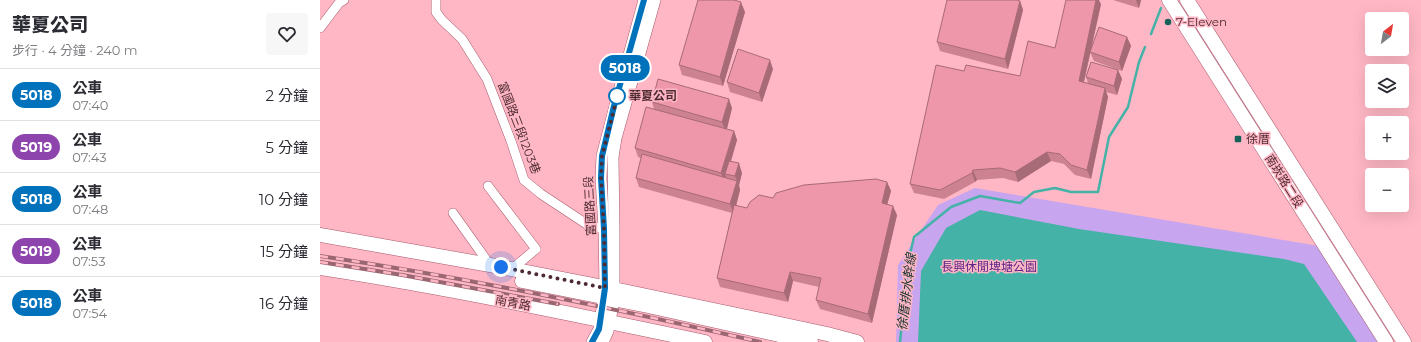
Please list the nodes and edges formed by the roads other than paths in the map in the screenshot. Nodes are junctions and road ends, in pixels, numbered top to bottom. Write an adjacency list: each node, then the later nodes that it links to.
1 (344, 0): 7 (street)
2 (436, 0): 11 (street, 富國路三段1203巷)
3 (644, 0): 8 (street, 富國路三段)
4 (655, 0): 8 (street, 富國路三段)
5 (1169, 0): 27 (main road, 南崁路二段)
6 (1187, 0): 28 (main road, 南崁路二段)
7 (320, 28)
8 (634, 58): 11 (street, 富國路三段)
9 (488, 186): 16 (street)
10 (453, 213): 14 (street)
11 (609, 229): 18 (street, 富國路三段)
12 (320, 235): 14 (main road)
13 (320, 243): 18 (main road, 南青路)
14 (490, 265): 16 (main road)
15 (320, 268): 21 (main road, 南青路)
16 (512, 269): 18 (main road)
17 (320, 278): 21 (main road)
18 (609, 294): 19 (main road, 南青路); 20 (main road); 21 (street, 富國路三段)
19 (648, 306): 20 (main road, 南青路); 25 (main road, 南青路)
20 (692, 306): 26 (main road)
21 (604, 329): 22 (street, 富國路三段); 23 (main road); 24 (main road, 南青路)
22 (592, 342)
23 (660, 342)
24 (705, 342)
25 (811, 342)
26 (858, 342)
27 (1386, 342)
28 (1404, 342)

